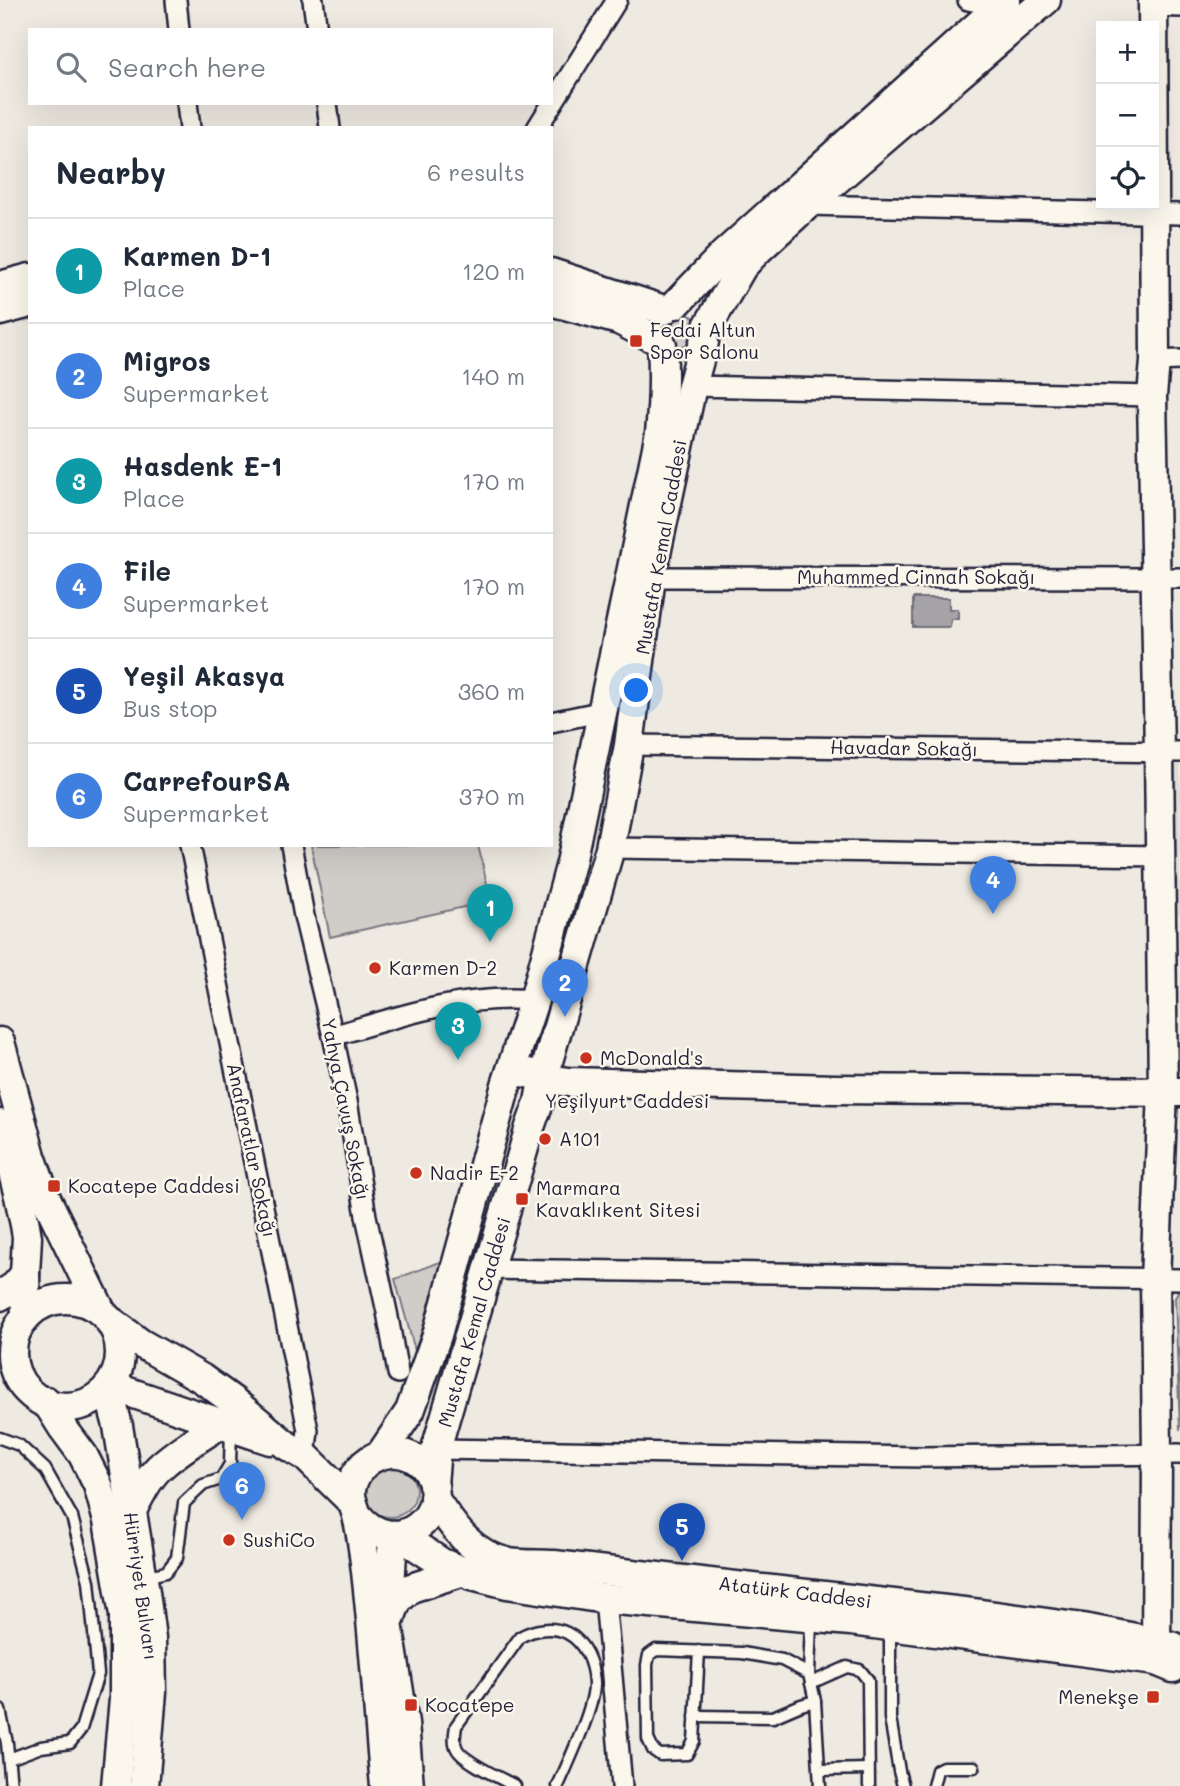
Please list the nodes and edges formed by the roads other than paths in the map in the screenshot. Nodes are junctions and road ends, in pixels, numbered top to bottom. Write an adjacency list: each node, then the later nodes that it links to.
1 (176, 0): 8 (street)
2 (313, 0): 9 (street)
3 (617, 0): 10 (street)
4 (968, 0): 6 (street)
5 (1046, 0): 17 (main road, Mustafa Kemal Caddesi)
6 (1002, 3): 24 (main road)
7 (1163, 4): 18 (main road)
8 (179, 28)
9 (317, 28)
10 (553, 102)
11 (187, 105): 14 (street)
12 (327, 105): 15 (street)
13 (551, 105): 16 (street)
14 (190, 126)
15 (330, 126)
16 (538, 126)
17 (807, 205): 18 (street); 26 (main road, Mustafa Kemal Caddesi)
18 (1167, 214): 28 (main road)
19 (553, 275): 24 (main road)
20 (28, 279): 21 (main road)
21 (0, 286)
22 (553, 302): 27 (main road)
23 (28, 304): 25 (main road)
24 (670, 307): 26 (main road); 27 (main road)
25 (0, 311)
26 (706, 334): 27 (main road); 29 (main road, Mustafa Kemal Caddesi)
27 (661, 343): 33 (main road, Mustafa Kemal Caddesi)
28 (1168, 360): 30 (main road)
29 (692, 386): 30 (street); 31 (main road, Mustafa Kemal Caddesi)
30 (1152, 396): 32 (main road)
31 (651, 577): 32 (street, Muhammed Cinnah Sokağı); 35 (main road, Mustafa Kemal Caddesi)
32 (1168, 578): 36 (main road)
33 (604, 711): 34 (street); 41 (main road, Mustafa Kemal Caddesi)
34 (553, 722)
35 (629, 745): 36 (street, Havadar Sokağı); 39 (main road, Mustafa Kemal Caddesi)
36 (1170, 752): 40 (main road)
37 (190, 847): 61 (street, Anafaratlar Sokağı)
38 (291, 847): 42 (street, Yahya Çavuş Sokağı)
39 (610, 848): 40 (street); 45 (main road, Mustafa Kemal Caddesi)
40 (1161, 856): 46 (main road)
41 (534, 1000): 42 (street); 44 (main road, Mustafa Kemal Caddesi)
42 (334, 1036): 54 (street, Yahya Çavuş Sokağı)
43 (0, 1042): 52 (main road)
44 (506, 1085): 45 (main road, Yeşilyurt Caddesi); 63 (main road, Mustafa Kemal Caddesi)
45 (542, 1088): 46 (main road, Yeşilyurt Caddesi); 48 (main road, Mustafa Kemal Caddesi)
46 (1172, 1100): 50 (main road)
47 (0, 1124): 49 (main road)
48 (490, 1269): 50 (street); 60 (main road, Mustafa Kemal Caddesi)
49 (25, 1273): 51 (main road); 53 (main road)
50 (1168, 1279): 62 (main road)
51 (0, 1296)
52 (106, 1316): 53 (main road); 56 (main road); 61 (main road)
53 (16, 1317): 55 (main road)
54 (398, 1373)
55 (9, 1377): 57 (main road)
56 (109, 1387): 57 (main road); 58 (main road); 66 (main road, Hürriyet Bulvarı)
57 (46, 1401): 85 (main road, Hürriyet Bulvarı)
58 (226, 1425): 61 (main road); 66 (main road); 69 (lane)
59 (0, 1438): 80 (lane)
60 (436, 1449): 62 (street); 64 (main road, Mustafa Kemal Caddesi)
61 (296, 1450): 63 (main road); 65 (main road)
62 (1169, 1454): 75 (main road)
63 (376, 1456): 64 (main road); 65 (main road)
64 (434, 1491): 67 (main road); 71 (main road, Atatürk Caddesi)
65 (354, 1508): 67 (main road); 87 (main road)
66 (131, 1512): 69 (main road, Hürriyet Bulvarı)
67 (396, 1535): 68 (main road, Atatürk Caddesi); 72 (main road)
68 (464, 1571): 70 (main road, Atatürk Caddesi); 72 (main road)
69 (143, 1577): 86 (main road, Hürriyet Bulvarı)
70 (605, 1600): 71 (main road, Atatürk Caddesi); 91 (street)
71 (810, 1610): 73 (main road, Atatürk Caddesi); 75 (main road, Atatürk Caddesi); 76 (lane)
72 (388, 1623): 88 (main road)
73 (890, 1626): 75 (main road, Atatürk Caddesi); 94 (lane)
74 (699, 1651): 76 (lane); 79 (lane); 79 (lane)
75 (1170, 1655)
76 (810, 1679): 77 (lane); 82 (lane)
77 (815, 1701): 79 (lane); 83 (lane)
78 (0, 1710): 80 (lane)
79 (695, 1716)
80 (9, 1759): 84 (lane)
81 (974, 1767): 95 (lane)
82 (868, 1769): 83 (lane); 93 (lane)
83 (820, 1770): 92 (lane)
84 (11, 1786)
85 (116, 1786)
86 (144, 1786)
87 (385, 1786)
88 (409, 1786)
89 (515, 1786): 90 (lane)
90 (558, 1786)
91 (622, 1786)
92 (820, 1786)
93 (869, 1786)
94 (903, 1786)
95 (933, 1786)

